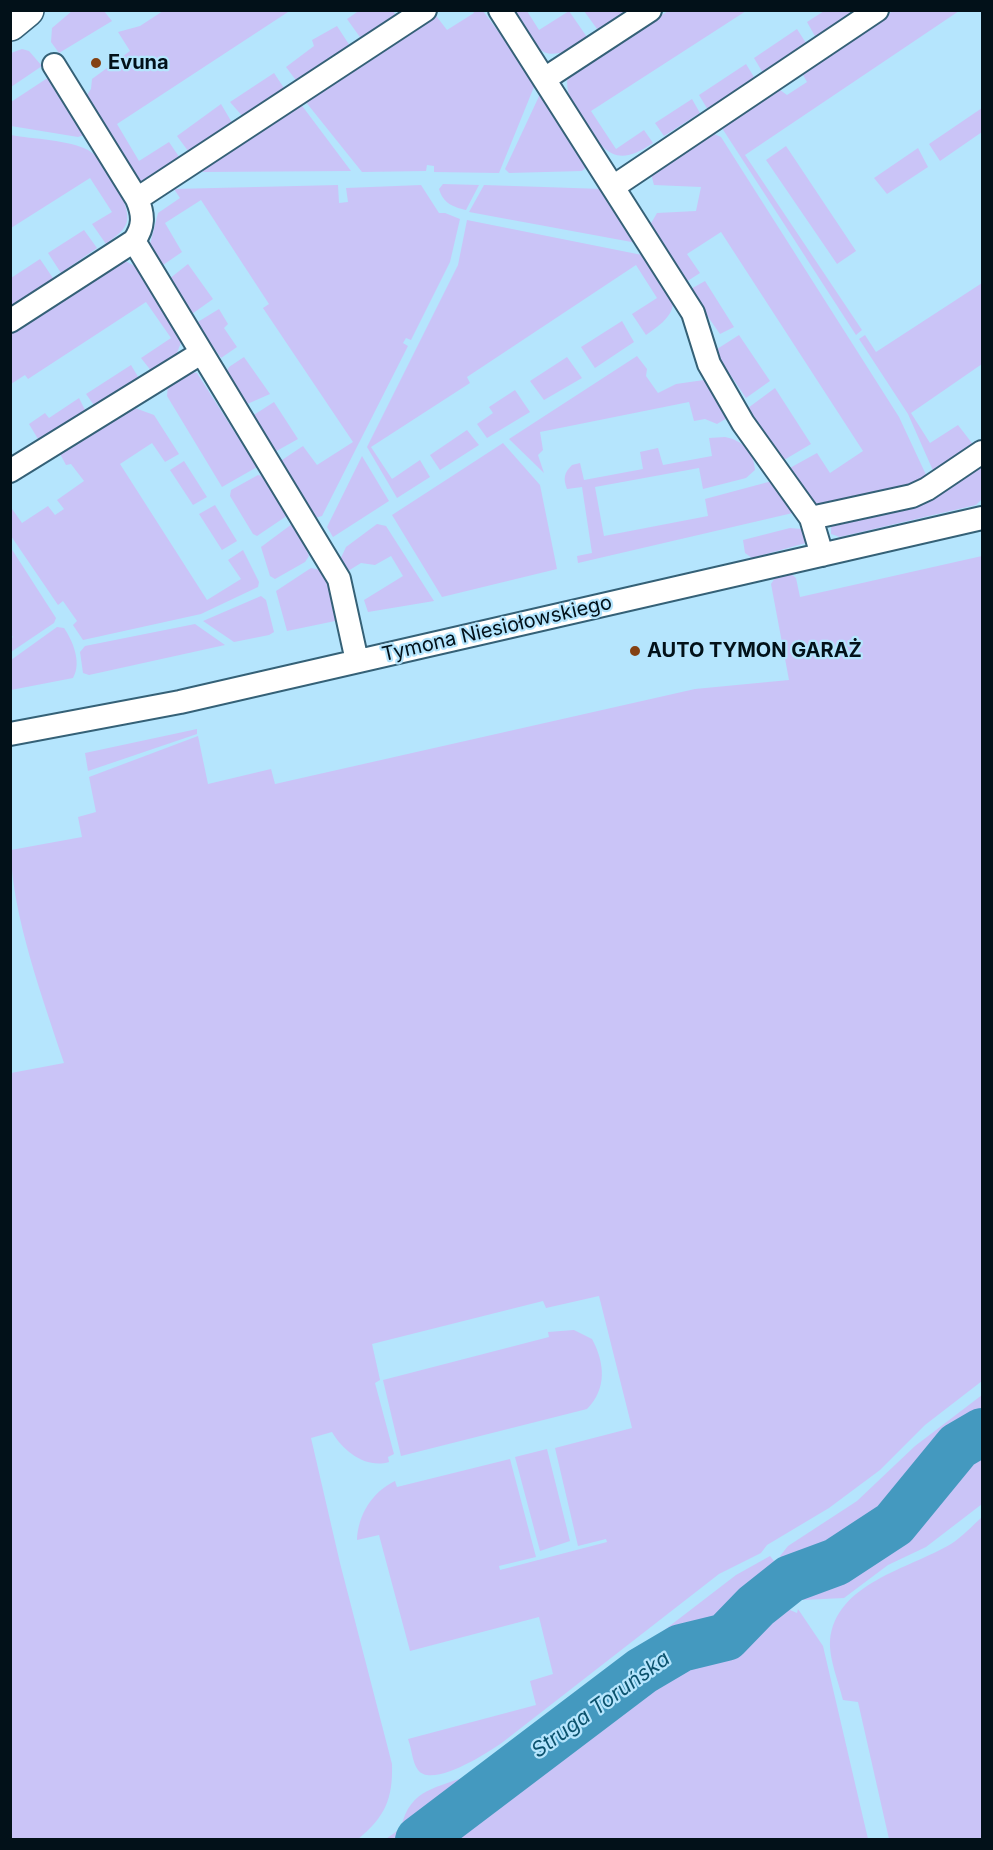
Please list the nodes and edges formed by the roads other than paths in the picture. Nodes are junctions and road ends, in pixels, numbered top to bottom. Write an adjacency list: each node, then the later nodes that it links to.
1 (425, 10): 8 (street)
2 (500, 10): 6 (street)
3 (650, 10): 6 (street)
4 (874, 11): 7 (street)
5 (54, 65): 8 (street)
6 (546, 78): 7 (street)
7 (613, 187): 14 (street)
8 (137, 199): 9 (street)
9 (134, 241): 10 (street); 11 (street)
10 (10, 321)
11 (201, 353): 13 (street); 17 (street)
12 (982, 452): 14 (street)
13 (10, 471)
14 (811, 518): 16 (street)
15 (982, 518): 16 (street, Tymona Niesiołowskiego)
16 (822, 555): 17 (street, Tymona Niesiołowskiego)
17 (357, 661): 18 (street, Tymona Niesiołowskiego)
18 (10, 734)

